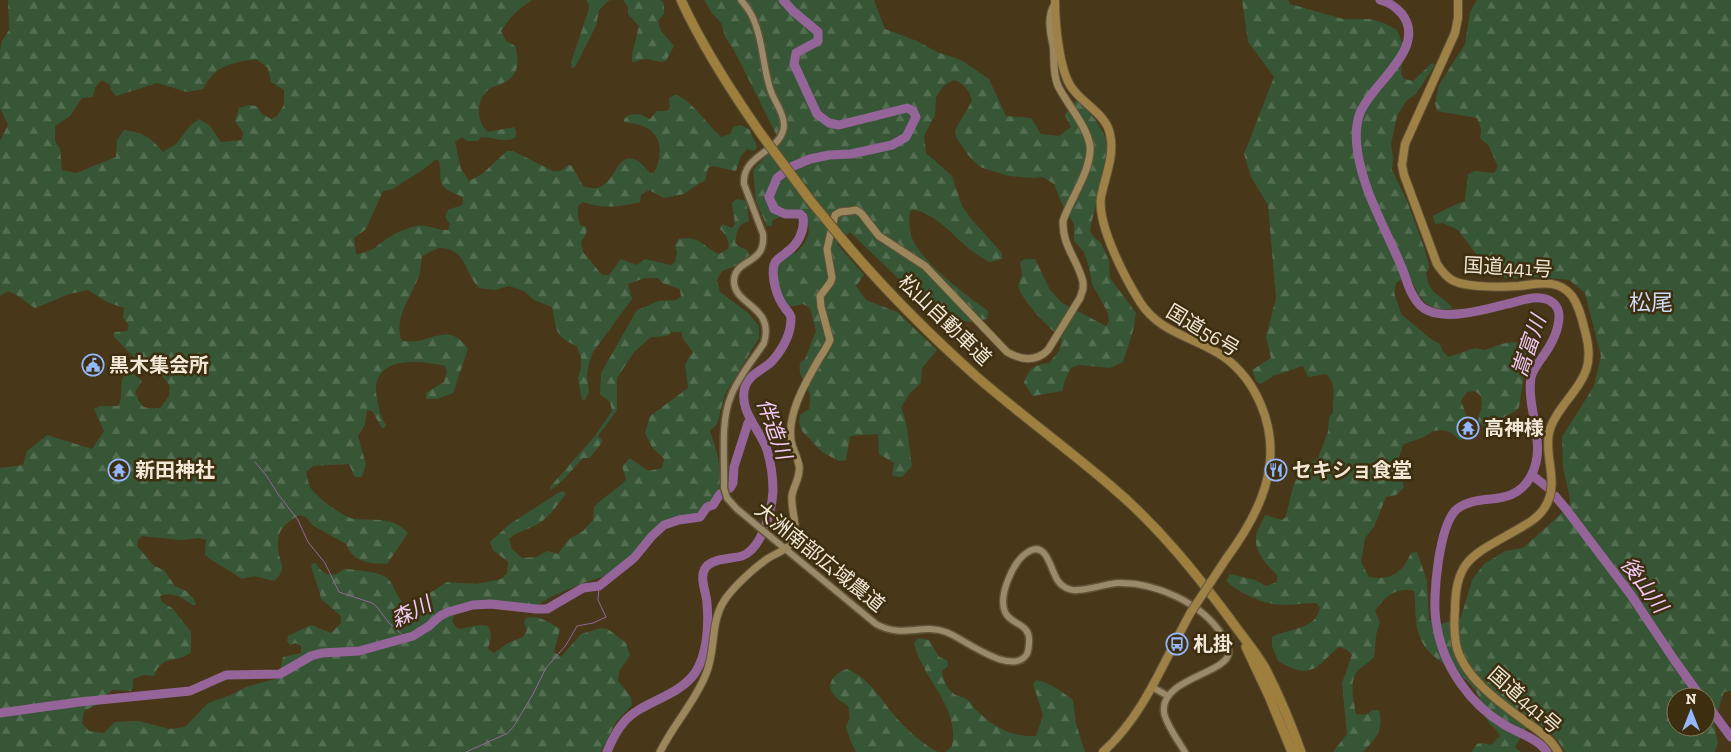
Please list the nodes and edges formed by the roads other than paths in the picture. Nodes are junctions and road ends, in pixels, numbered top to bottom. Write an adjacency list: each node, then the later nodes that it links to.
1 (681, 0): 6 (highway, 松山自動車道, bridge)
2 (741, 0): 5 (street, 大洲南部広域農道)
3 (1458, 0): 14 (highway, 国道441号)
4 (1055, 2): 5 (main road); 7 (highway, 国道56号, bridge)
5 (785, 549): 8 (street, 大洲南部広域農道); 9 (main road)
6 (1232, 623): 12 (highway, 松山自動車道); 13 (highway, 松山自動車道)
7 (1152, 687): 8 (street); 10 (highway, 国道56号)
8 (1168, 696): 11 (street)
9 (660, 752)
10 (1103, 752)
11 (1185, 752)
12 (1292, 752)
13 (1300, 752)
14 (1558, 752)

